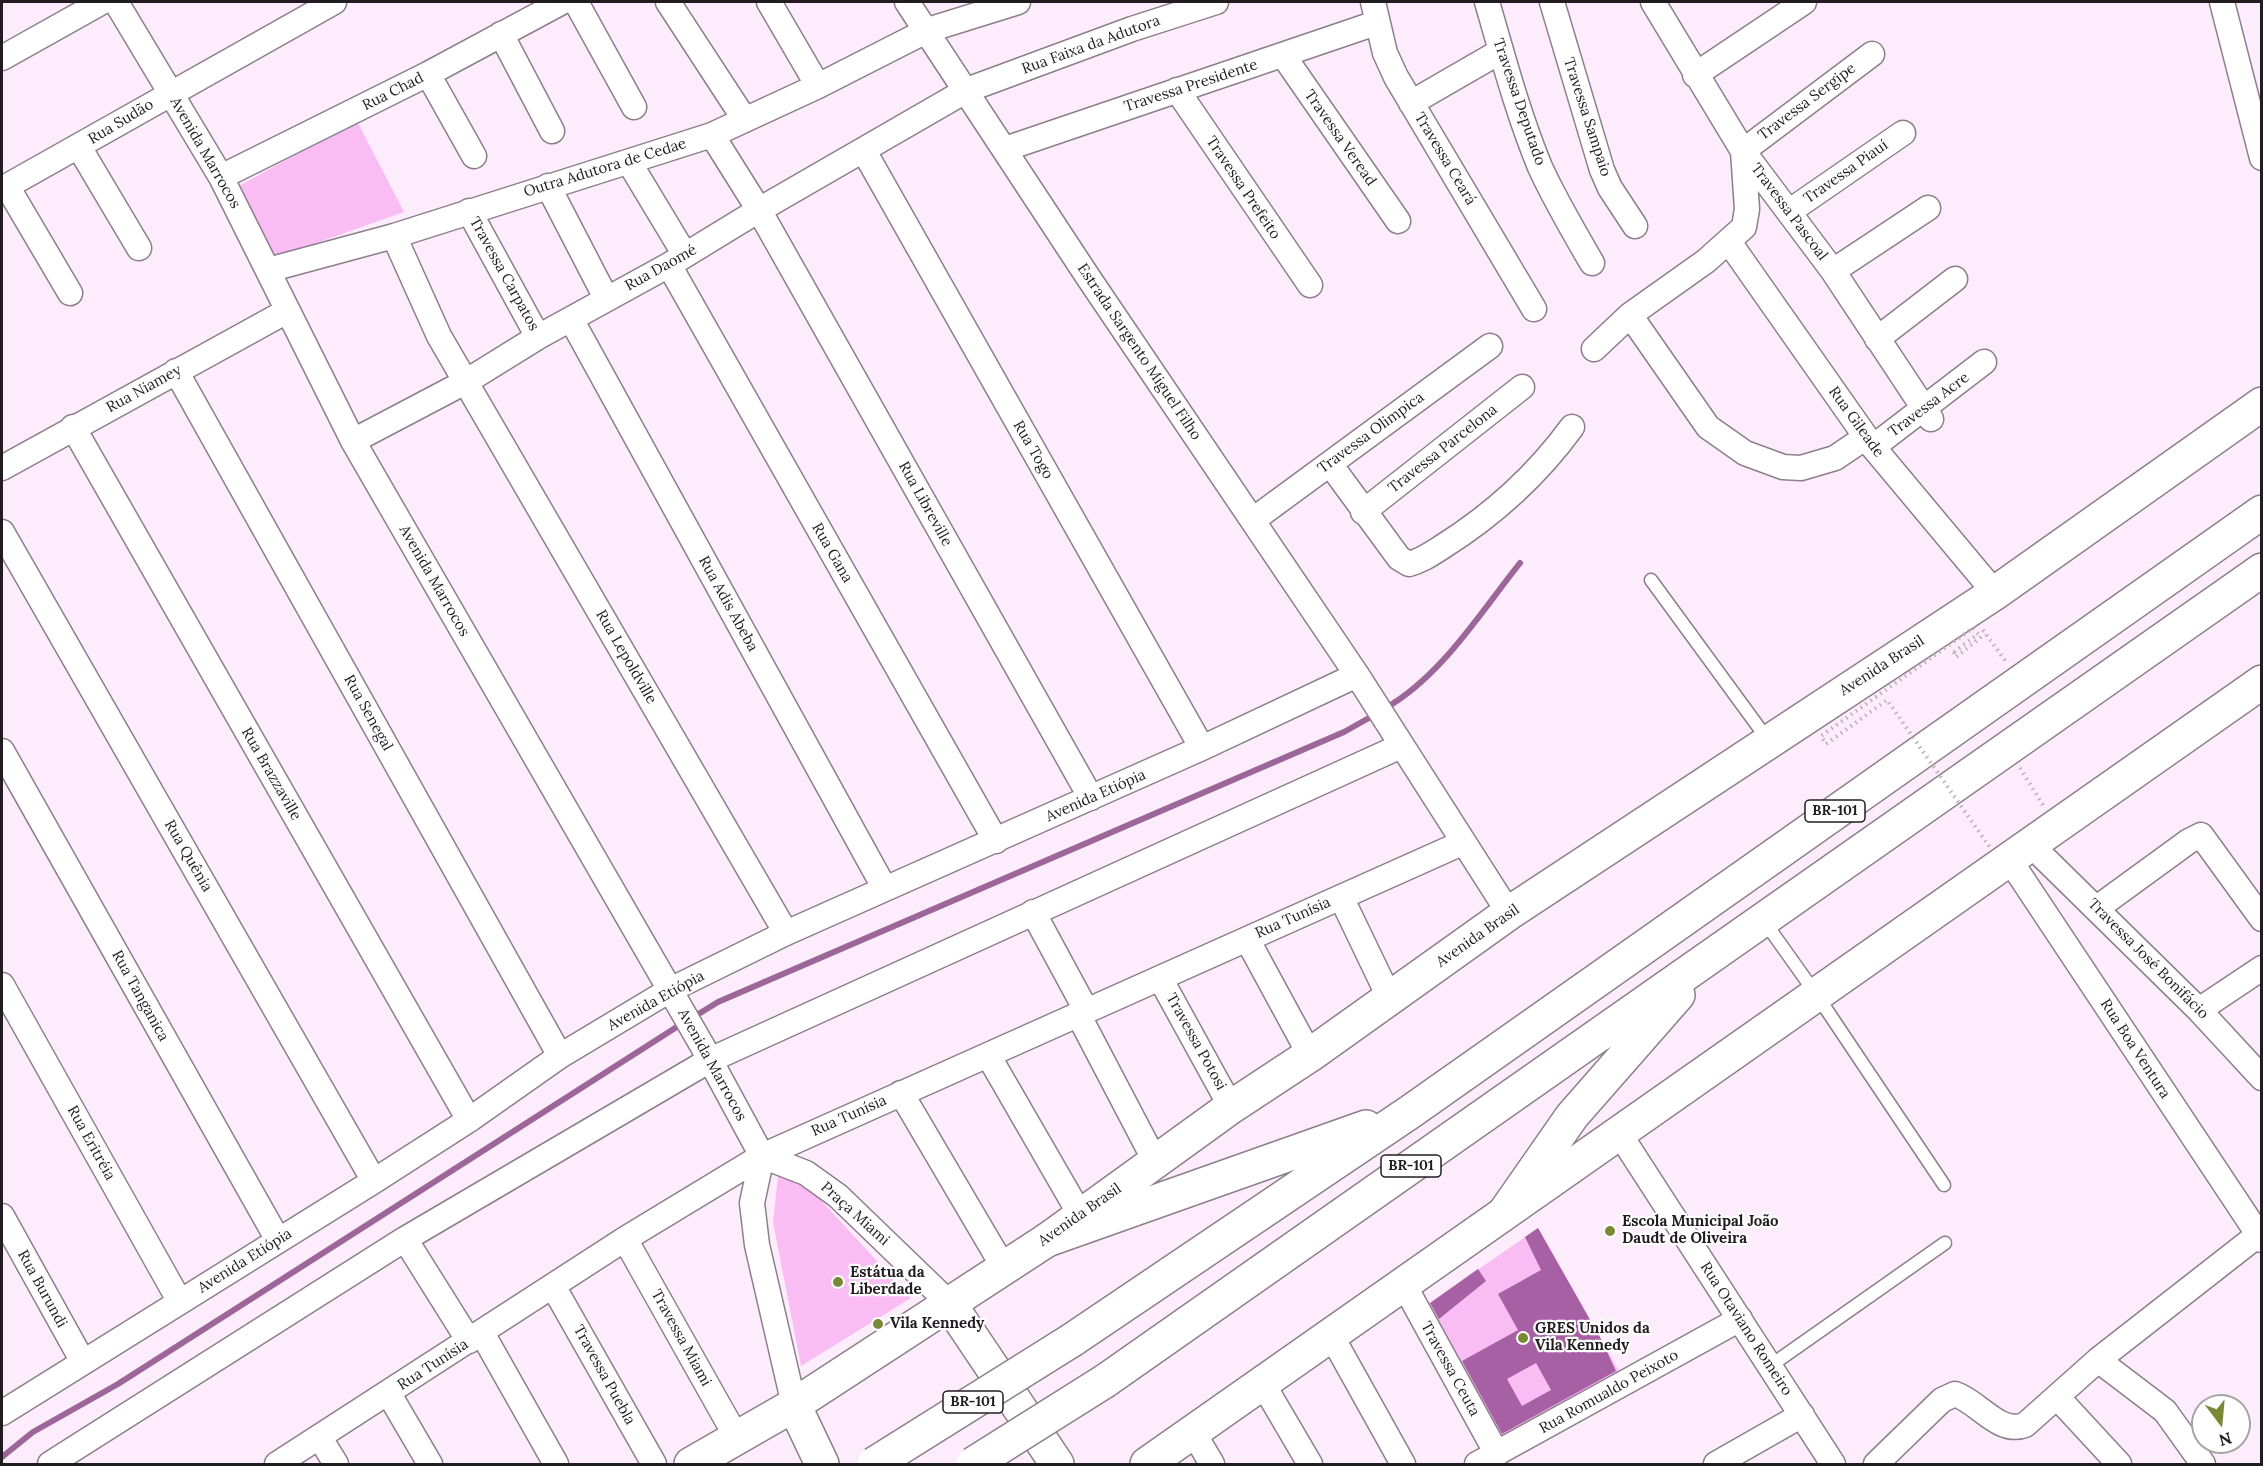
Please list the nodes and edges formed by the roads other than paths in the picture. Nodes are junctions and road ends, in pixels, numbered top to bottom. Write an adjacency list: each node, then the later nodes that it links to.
1 (102, 2): 22 (street)
2 (116, 2): 28 (street, Avenida Marrocos)
3 (334, 2): 28 (street, Rua Sudão)
4 (562, 2): 18 (street, Rua Chad)
5 (576, 2): 30 (street)
6 (668, 2): 31 (street)
7 (769, 2): 25 (street)
8 (907, 2): 17 (street, Estrada Sargento Miguel Filho)
9 (1018, 2): 17 (street)
10 (1216, 2): 26 (street, Rua Faixa da Adutora)
11 (1487, 2): 19 (street, Travessa Deputado)
12 (1552, 2): 50 (street, Travessa Sampaio)
13 (1804, 2): 24 (street)
14 (2222, 2): 40 (street)
15 (1662, 5): 24 (street, Travessa Pascoal)
16 (1375, 12): 21 (street, Travessa Presidente); 29 (street, Travessa Ceará)
17 (928, 30): 25 (street, Outra Adutora de Cedae); 26 (street, Estrada Sargento Miguel Filho)
18 (501, 34): 23 (street, Rua Chad); 32 (street)
19 (1501, 51): 29 (street); 55 (street, Travessa Deputado)
20 (1872, 54): 38 (street, Travessa Sergipe)
21 (1282, 55): 27 (street, Travessa Presidente); 49 (street, Travessa Veread)
22 (2, 58)
23 (428, 74): 39 (street); 42 (street, Rua Chad)
24 (1695, 75): 38 (street, Travessa Pascoal)
25 (818, 86): 31 (street, Outra Adutora de Cedae)
26 (967, 90): 36 (street, Estrada Sargento Miguel Filho); 37 (street, Rua Daomé)
27 (1177, 90): 36 (street, Travessa Presidente); 59 (street, Travessa Prefeito)
28 (170, 92): 35 (street, Rua Sudão); 42 (street, Avenida Marrocos)
29 (1411, 103): 62 (street, Travessa Ceará)
30 (634, 107)
31 (745, 120): 34 (street, Outra Adutora de Cedae)
32 (552, 130)
33 (1903, 133): 47 (street, Travessa Piauí)
34 (712, 135): 41 (street, Outra Adutora de Cedae); 46 (street, Rua Libreville)
35 (79, 147): 44 (street, Rua Sudão); 53 (street)
36 (1005, 149): 84 (street, Estrada Sargento Miguel Filho)
37 (864, 151): 46 (street, Rua Daomé); 93 (street, Rua Togo)
38 (1743, 151): 47 (street, Travessa Pascoal); 52 (street)
39 (474, 156)
40 (2262, 158)
41 (629, 162): 43 (street, Outra Adutora de Cedae); 54 (street, Rua Gana)
42 (222, 177): 56 (street, Avenida Marrocos)
43 (548, 186): 48 (street, Outra Adutora de Cedae); 61 (street)
44 (4, 188): 60 (street)
45 (1928, 208): 57 (street)
46 (759, 210): 54 (street, Rua Daomé); 95 (street, Rua Libreville)
47 (1790, 211): 57 (street, Travessa Pascoal)
48 (469, 212): 51 (street, Outra Adutora de Cedae); 66 (street, Travessa Carpatos)
49 (1398, 221)
50 (1635, 226)
51 (394, 236): 56 (street, Outra Adutora de Cedae); 72 (street, Rua Lepoldville)
52 (1729, 242): 64 (street); 79 (street, Rua Gileade)
53 (139, 248)
54 (677, 260): 61 (street, Rua Daomé); 96 (street, Rua Gana)
55 (1592, 263)
56 (268, 270): 63 (street, Avenida Marrocos)
57 (1833, 271): 67 (street, Travessa Pascoal)
58 (1954, 279): 67 (street)
59 (1310, 285)
60 (70, 293)
61 (606, 298): 65 (street, Rua Daomé)
62 (1534, 309)
63 (287, 311): 71 (street, Rua Niamey); 78 (street, Avenida Marrocos)
64 (1630, 315): 69 (street); 79 (street, Travessa Acre)
65 (571, 319): 66 (street, Rua Daomé); 99 (street, Rua Adis Abeba)
66 (538, 337): 72 (street, Rua Daomé)
67 (1877, 339): 75 (street, Travessa Pascoal)
68 (1490, 346): 80 (street, Travessa Olimpica)
69 (1594, 348)
70 (1984, 362): 75 (street, Travessa Acre)
71 (176, 371): 77 (street, Rua Niamey); 121 (street, Rua Senegal)
72 (467, 381): 78 (street, Rua Daomé); 106 (street, Rua Lepoldville)
73 (1522, 387): 82 (street, Travessa Parcelona)
74 (2262, 404): 88 (main road, Avenida Brasil)
75 (1927, 414): 79 (street, Travessa Acre)
76 (1572, 427): 82 (street)
77 (73, 428): 81 (street, Rua Niamey); 126 (street, Rua Brazzaville)
78 (353, 441): 113 (street, Avenida Marrocos)
79 (1869, 442): 88 (street, Rua Gileade)
80 (1330, 464): 82 (street); 84 (street, Travessa Olimpica)
81 (2, 468)
82 (1364, 512)
83 (2262, 512): 125 (main road, BR-101)
84 (1253, 520): 89 (street, Estrada Sargento Miguel Filho)
85 (2, 532): 130 (street, Rua Quênia)
86 (2259, 574): 104 (main road, BR-101)
87 (1651, 580): 91 (lane)
88 (1984, 612): 91 (main road, Avenida Brasil)
89 (1357, 675): 92 (street, Estrada Sargento Miguel Filho); 93 (street, Avenida Etiópia)
90 (2262, 682): 98 (main road)
91 (1768, 740): 103 (main road, Avenida Brasil)
92 (1401, 746): 97 (street); 102 (street)
93 (1202, 748): 95 (street, Avenida Etiópia)
94 (2, 751): 138 (street, Rua Tanganica)
95 (1091, 798): 96 (street, Avenida Etiópia)
96 (996, 841): 99 (street, Avenida Etiópia)
97 (1462, 843): 100 (street, Rua Tunísia); 103 (street)
98 (2010, 851): 101 (street, Travessa José Bonifácio); 112 (main road); 135 (street, Rua Boa Ventura)
99 (885, 889): 106 (street, Avenida Etiópia)
100 (1341, 897): 107 (street, Rua Tunísia); 114 (street)
101 (2097, 908): 105 (street); 115 (street, Travessa José Bonifácio)
102 (1033, 912): 116 (street); 118 (street)
103 (1509, 913): 114 (main road, Avenida Brasil)
104 (1762, 919): 108 (main road, BR-101); 112 (lane)
105 (2262, 919)
106 (786, 933): 113 (street, Avenida Etiópia)
107 (1247, 939): 110 (street, Rua Tunísia); 120 (street)
108 (1717, 951): 132 (main road); 171 (main road, BR-101, bridge)
109 (2262, 968): 115 (street)
110 (1161, 978): 116 (street, Rua Tunísia); 124 (street, Travessa Potosi)
111 (2, 985): 144 (street, Rua Eritréia)
112 (1816, 994): 127 (main road); 131 (lane)
113 (674, 998): 118 (street, Avenida Marrocos); 121 (street, Avenida Etiópia)
114 (1390, 999): 120 (main road, Avenida Brasil)
115 (2199, 1010): 117 (street, Travessa José Bonifácio)
116 (1082, 1012): 119 (street, Rua Tunísia); 129 (street)
117 (2253, 1051): 122 (street, Travessa José Bonifácio)
118 (706, 1053): 128 (street, Avenida Marrocos); 136 (street)
119 (988, 1055): 123 (street, Rua Tunísia); 134 (street)
120 (1310, 1055): 124 (main road, Avenida Brasil)
121 (560, 1056): 126 (street, Avenida Etiópia)
122 (2262, 1078)
123 (901, 1093): 128 (street, Rua Tunísia); 141 (street)
124 (1231, 1107): 129 (main road, Avenida Brasil)
125 (1410, 1112): 139 (main road); 170 (main road, BR-101, bridge)
126 (469, 1120): 130 (street, Avenida Etiópia)
127 (1619, 1133): 132 (main road); 146 (street, Rua Otaviano Romeiro)
128 (762, 1156): 137 (street, Rua Tunísia); 145 (street, Praça Miami); 155 (street)
129 (1155, 1161): 134 (main road, Avenida Brasil)
130 (374, 1181): 138 (street, Avenida Etiópia)
131 (1944, 1185)
132 (1505, 1212): 142 (main road)
133 (2, 1216): 150 (street, Rua Burundi)
134 (1081, 1216): 139 (main road, Avenida Brasil)
135 (2260, 1238): 149 (street)
136 (405, 1239): 148 (street); 162 (street)
137 (625, 1239): 143 (street, Rua Tunísia); 160 (street, Travessa Miami)
138 (278, 1240): 144 (street, Avenida Etiópia)
139 (1047, 1240): 141 (main road, Avenida Brasil)
140 (1945, 1243): 151 (lane)
141 (1004, 1268): 145 (main road, Avenida Brasil)
142 (1403, 1283): 147 (main road); 161 (street, Travessa Ceuta)
143 (553, 1286): 148 (street, Rua Tunísia); 167 (street, Travessa Puebla)
144 (180, 1302): 150 (street, Avenida Etiópia)
145 (949, 1303): 155 (main road, Avenida Brasil); 172 (main road, Praça Miami)
146 (1740, 1319): 151 (street, Rua Otaviano Romeiro); 161 (street, Rua Romualdo Peixoto)
147 (1331, 1335): 152 (main road); 176 (street)
148 (476, 1337): 153 (street, Rua Tunísia); 166 (street)
149 (2098, 1360): 154 (street); 181 (street)
150 (83, 1362): 156 (street, Avenida Etiópia)
151 (1770, 1365): 157 (street, Rua Otaviano Romeiro)
152 (1263, 1384): 158 (main road); 175 (street)
153 (389, 1394): 159 (street, Rua Tunísia); 165 (street)
154 (2058, 1398): 179 (street); 180 (street)
155 (794, 1405): 160 (main road, Avenida Brasil); 169 (main road)
156 (2, 1413)
157 (1802, 1415): 177 (street); 178 (street, Rua Otaviano Romeiro)
158 (1193, 1432): 173 (main road); 174 (street)
159 (320, 1438): 163 (street, Rua Tunísia); 164 (street)
160 (737, 1438): 168 (main road, Avenida Brasil)
161 (1487, 1459)
162 (50, 1464)
163 (277, 1464)
164 (336, 1464)
165 (430, 1464)
166 (555, 1464)
167 (654, 1464)
168 (692, 1464)
169 (822, 1464)
170 (874, 1464)
171 (973, 1464)
172 (1057, 1464)
173 (1147, 1464)
174 (1212, 1464)
175 (1310, 1464)
176 (1403, 1464)
177 (1716, 1464)
178 (1833, 1464)
179 (1876, 1464)
180 (2119, 1464)
181 (2204, 1464)

